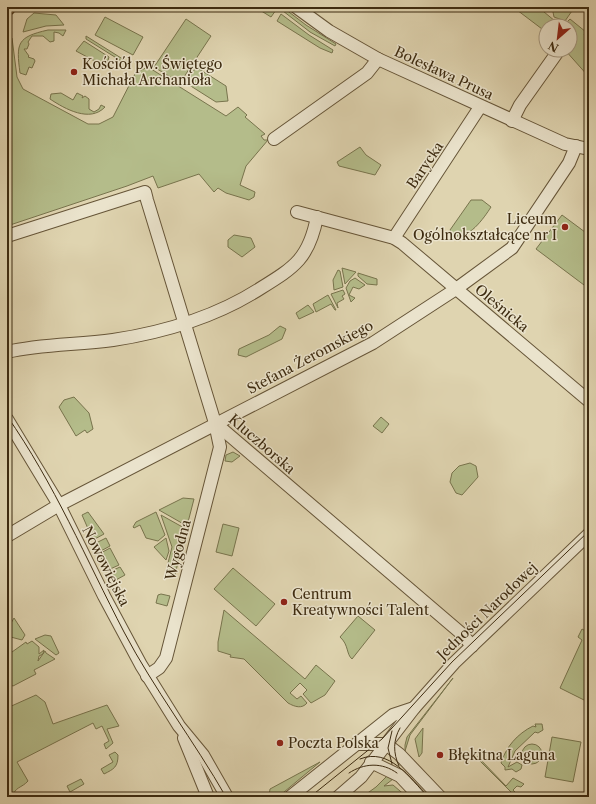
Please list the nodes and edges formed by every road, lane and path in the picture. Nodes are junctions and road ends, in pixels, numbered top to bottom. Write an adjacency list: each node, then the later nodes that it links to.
1 (296, 7): 3 (street, Bolesława Prusa)
2 (553, 58): 5 (street)
3 (378, 59): 4 (street, Bolesława Prusa); 6 (street)
4 (480, 107): 5 (street, Bolesława Prusa); 12 (street, Barycka)
5 (512, 121): 7 (street, Bolesława Prusa)
6 (274, 139)
7 (576, 146): 8 (street, Bolesława Prusa); 13 (street, Stefana Żeromskiego)
8 (589, 149)
9 (297, 212): 10 (street)
10 (316, 218): 12 (street); 14 (street)
11 (7, 236): 14 (street, Kluczborska)
12 (394, 238): 13 (street, Oleśnicka)
13 (456, 289): 16 (street, Oleśnicka); 18 (street, Stefana Żeromskiego)
14 (184, 324): 15 (street); 18 (street, Kluczborska)
15 (7, 352)
16 (589, 400)
17 (7, 419): 19 (street, Nowowiejska)
18 (215, 423): 19 (street, Stefana Żeromskiego); 22 (street, Kluczborska); 23 (street, Wygodna)
19 (59, 505): 20 (street, Stefana Żeromskiego); 23 (street, Nowowiejska)
20 (7, 536)
21 (586, 536): 22 (street, Jedności Narodowej)
22 (472, 646): 24 (street, Jedności Narodowej)
23 (147, 676): 25 (street, Nowowiejska)
24 (414, 708): 26 (street, Jedności Narodowej); 27 (street, Jedności Narodowej)
25 (179, 726): 29 (street, Nowowiejska); 30 (street, Nowowiejska)
26 (357, 744): 27 (street); 31 (street, Jedności Narodowej)
27 (386, 744): 28 (street, Jedności Narodowej); 34 (street)
28 (371, 762): 32 (street, Jedności Narodowej); 33 (street)
29 (208, 797)
30 (227, 797)
31 (290, 797)
32 (338, 797)
33 (420, 797)
34 (440, 797)

